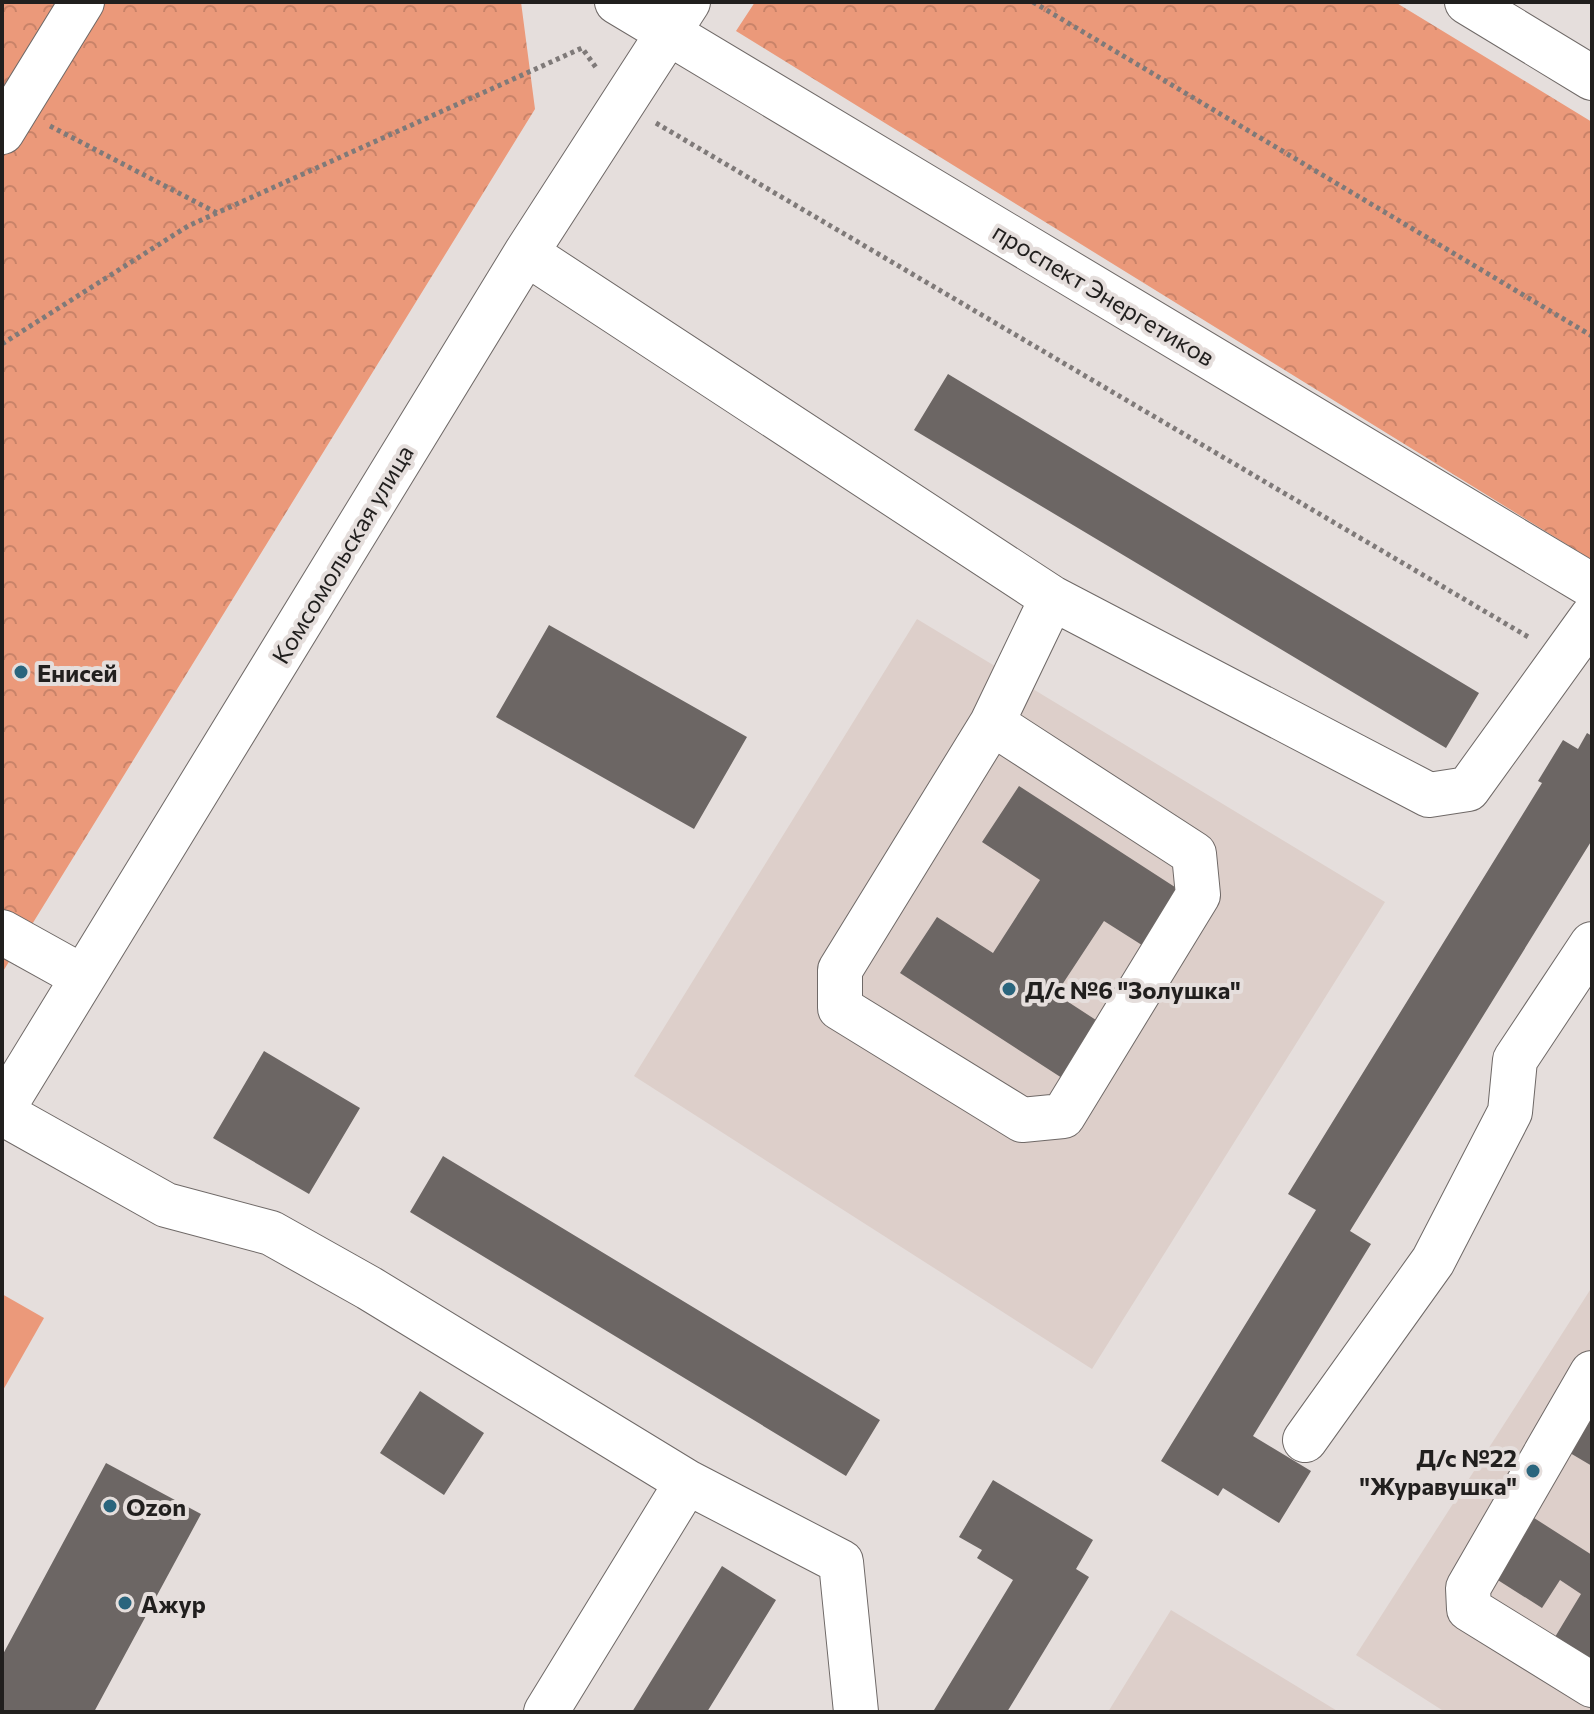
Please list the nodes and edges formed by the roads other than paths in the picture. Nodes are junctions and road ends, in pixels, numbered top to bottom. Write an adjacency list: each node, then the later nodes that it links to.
1 (82, 2): 6 (street)
2 (617, 2): 4 (street, проспект Энергетиков)
3 (1467, 2): 5 (street)
4 (678, 17): 7 (street, Комсомольская улица); 8 (street, проспект Энергетиков)
5 (1592, 78)
6 (12, 125)
7 (526, 253): 9 (street); 14 (street, Комсомольская улица)
8 (1592, 586)
9 (1052, 598): 10 (street); 11 (street)
10 (1592, 617)
11 (992, 723): 11 (street)
12 (2, 932): 14 (street)
13 (1592, 944): 17 (street)
14 (83, 977): 15 (street, Комсомольская улица)
15 (2, 1112): 18 (street)
16 (1592, 1373): 19 (street)
17 (1305, 1440)
18 (687, 1482): 20 (street); 21 (street)
19 (1592, 1685)
20 (546, 1712)
21 (856, 1712)

